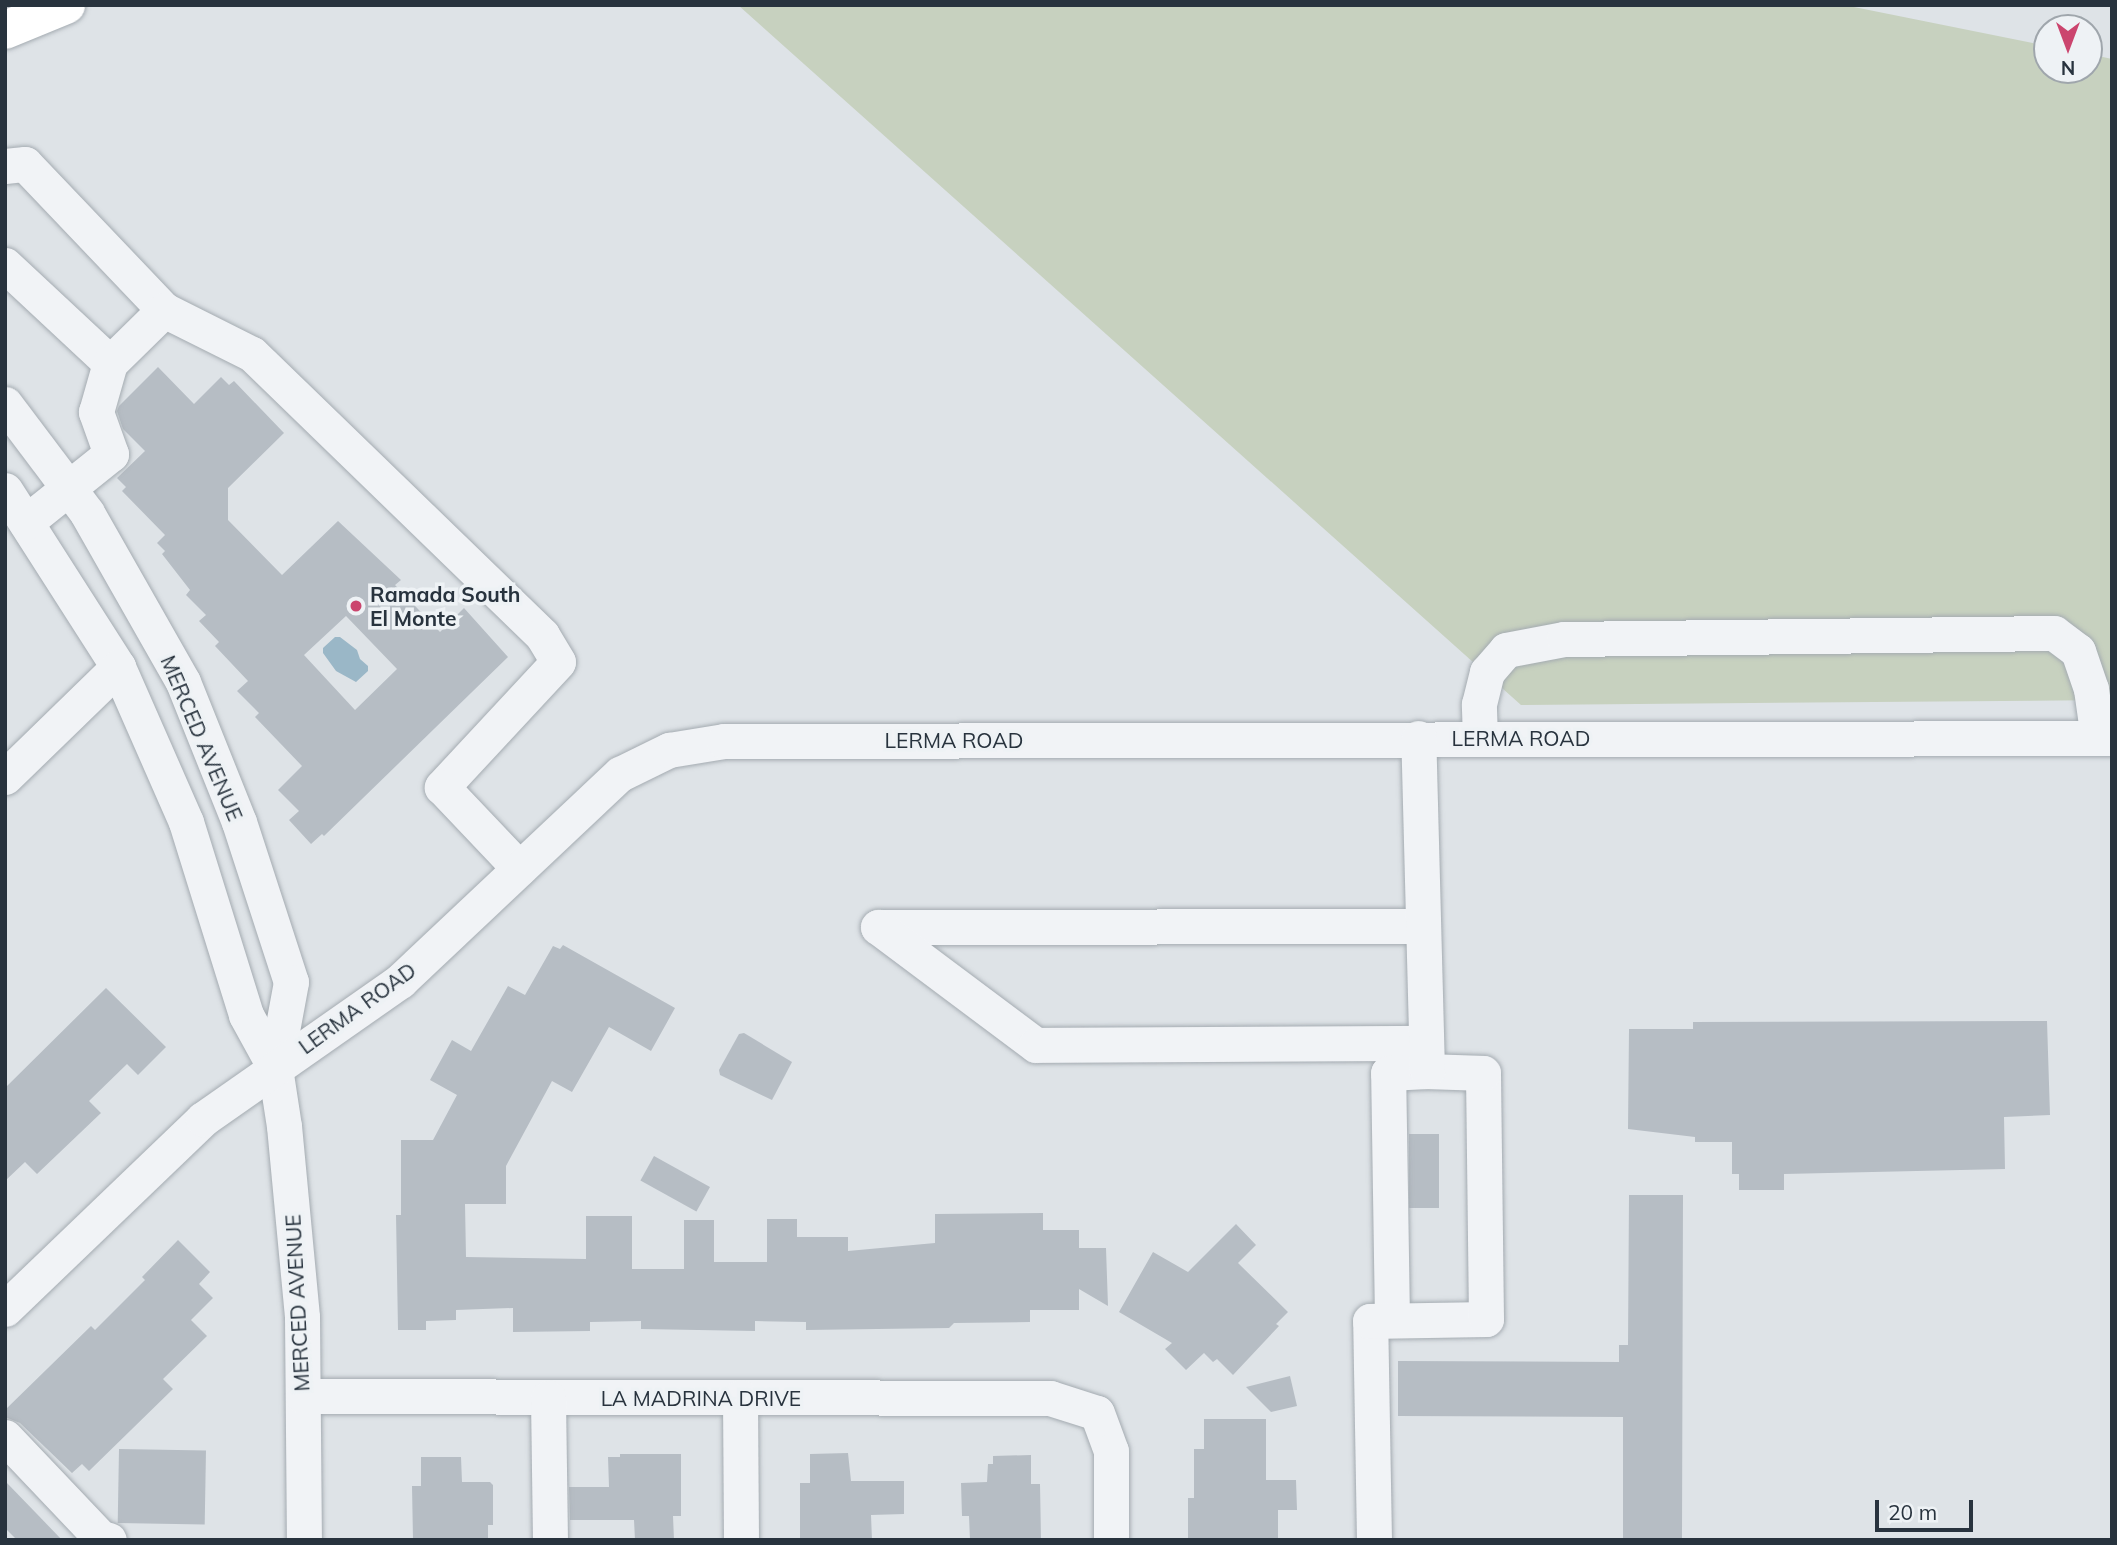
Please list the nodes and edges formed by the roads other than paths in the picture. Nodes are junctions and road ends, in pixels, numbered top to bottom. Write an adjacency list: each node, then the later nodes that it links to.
1 (66, 5): 2 (highway)
2 (5, 30)
3 (5, 166): 5 (street)
4 (5, 265): 6 (street)
5 (164, 310): 6 (street); 16 (street)
6 (110, 363): 8 (street)
7 (5, 404): 8 (street, MERCED AVENUE)
8 (70, 489): 10 (street); 19 (street, MERCED AVENUE)
9 (5, 490): 10 (street, MERCED AVENUE)
10 (26, 523): 11 (street, MERCED AVENUE)
11 (118, 667): 15 (street); 19 (street, MERCED AVENUE)
12 (1418, 738): 13 (street, LERMA ROAD); 16 (street, LERMA ROAD); 17 (street)
13 (1480, 738): 14 (street, LERMA ROAD); 14 (street)
14 (2105, 738)
15 (5, 777)
16 (519, 868): 19 (street, LERMA ROAD)
17 (1423, 926): 18 (street); 18 (street)
18 (1427, 1057): 21 (street); 21 (street)
19 (275, 1068): 20 (street, LERMA ROAD); 22 (street, MERCED AVENUE)
20 (5, 1309)
21 (1392, 1320): 31 (street)
22 (303, 1396): 24 (street, LA MADRINA DRIVE); 27 (street, MERCED AVENUE)
23 (740, 1397): 24 (street, LA MADRINA DRIVE); 29 (street); 30 (street, LA MADRINA DRIVE)
24 (548, 1398): 28 (street)
25 (5, 1437): 26 (street)
26 (109, 1540)
27 (304, 1540)
28 (550, 1540)
29 (741, 1540)
30 (1111, 1540)
31 (1374, 1540)

